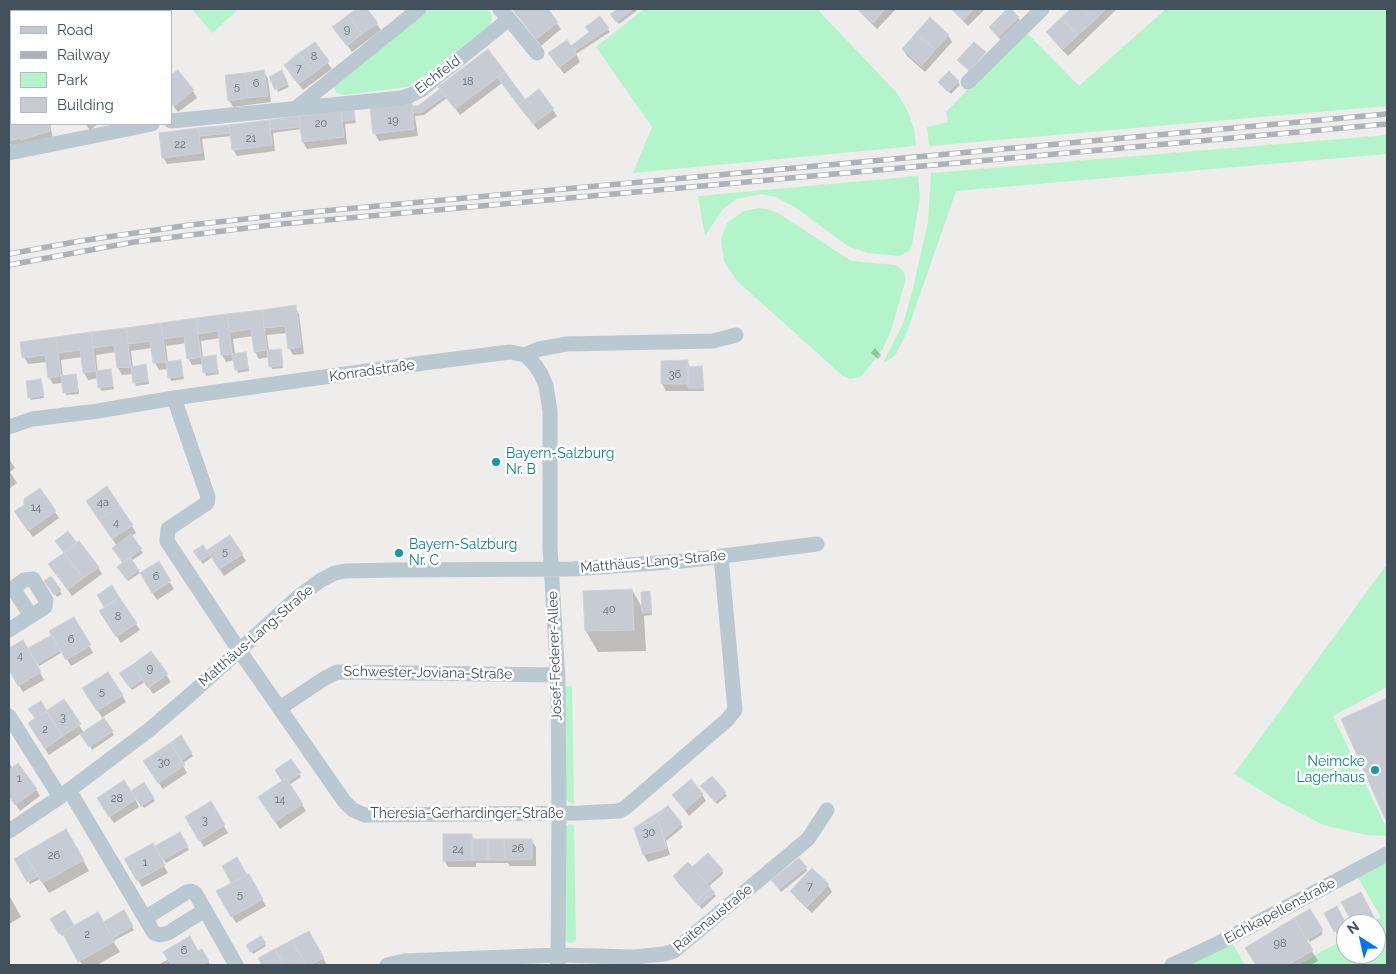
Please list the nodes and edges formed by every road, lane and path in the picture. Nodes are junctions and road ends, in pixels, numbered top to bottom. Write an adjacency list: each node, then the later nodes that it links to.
1 (419, 9): 6 (street)
2 (1042, 9): 5 (street)
3 (504, 14): 4 (street, Eichfeld); 6 (street, Eichfeld)
4 (537, 53)
5 (968, 82)
6 (296, 108): 7 (street, Eichfeld)
7 (172, 121)
8 (147, 125): 9 (street)
9 (9, 153)
10 (736, 335): 11 (street, Konradstraße)
11 (525, 355): 12 (street, Konradstraße); 16 (street, Josef-Federer-Allee)
12 (174, 398): 13 (street, Konradstraße); 19 (street, Theresia-Gerhardinger-Straße)
13 (9, 427)
14 (817, 544): 15 (street, Matthäus-Lang-Straße)
15 (721, 556): 16 (street, Matthäus-Lang-Straße); 25 (street, Theresia-Gerhardinger-Straße)
16 (551, 569): 19 (street, Matthäus-Lang-Straße); 20 (street, Josef-Federer-Allee)
17 (31, 616): 18 (street)
18 (9, 630)
19 (239, 650): 21 (street, Theresia-Gerhardinger-Straße); 23 (street, Matthäus-Lang-Straße)
20 (558, 675): 21 (street, Schwester-Joviana-Straße); 25 (street, Josef-Federer-Allee)
21 (280, 708): 25 (street, Theresia-Gerhardinger-Straße)
22 (9, 716): 23 (street)
23 (64, 794): 26 (street, Matthäus-Lang-Straße); 29 (street)
24 (828, 810): 30 (street, Raitenaustraße)
25 (559, 813): 30 (street, Josef-Federer-Allee)
26 (9, 831)
27 (1387, 854): 33 (street, Eichkapellenstraße)
28 (205, 910): 29 (street); 29 (street); 31 (street)
29 (145, 918)
30 (558, 960): 32 (street, Raitenaustraße)
31 (236, 965)
32 (387, 965)
33 (1172, 965)

